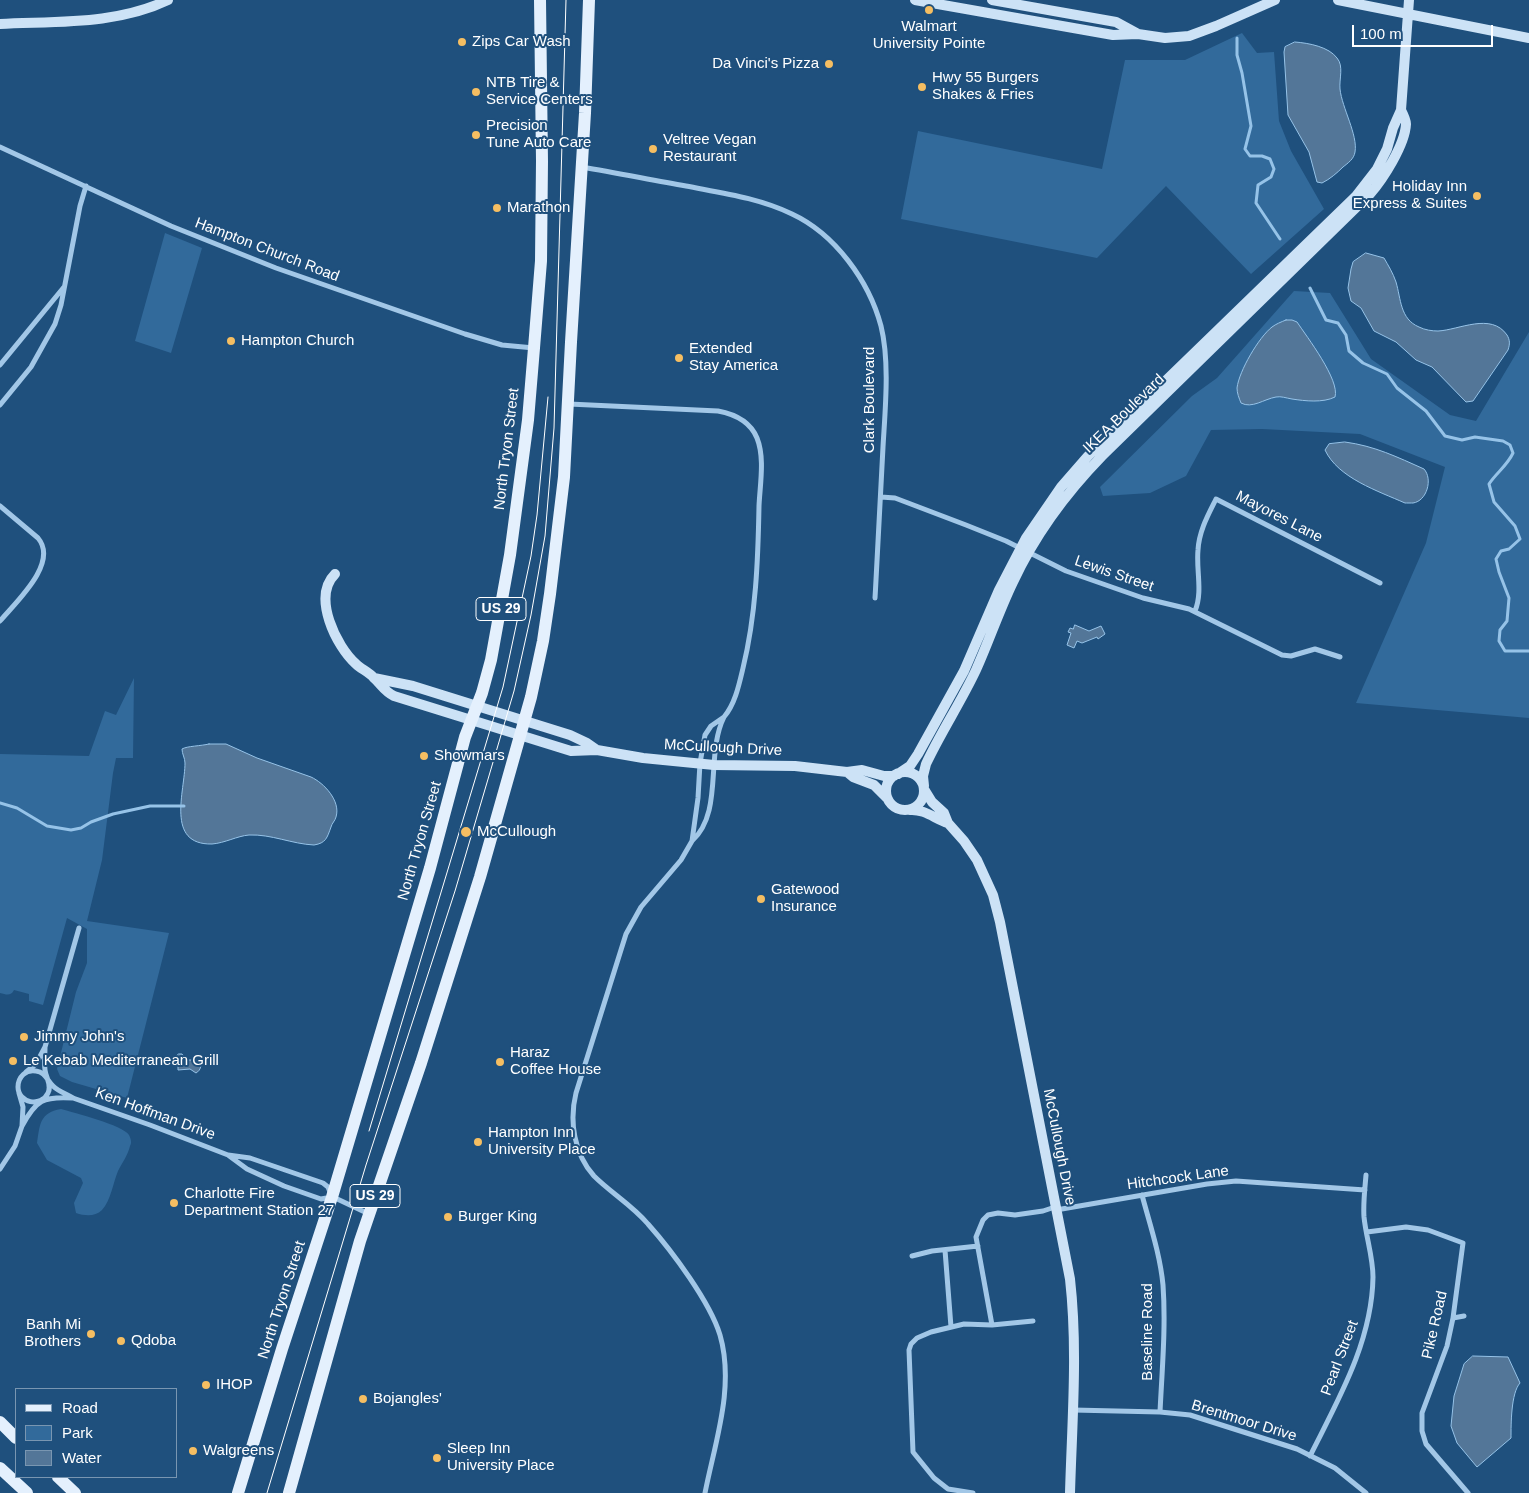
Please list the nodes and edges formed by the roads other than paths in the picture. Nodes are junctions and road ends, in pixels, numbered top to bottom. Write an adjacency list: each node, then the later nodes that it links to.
1 (168, 0): 10 (street)
2 (540, 0): 17 (main road, North Tryon Street / US 29)
3 (589, 0): 14 (main road, US 29)
4 (914, 0): 11 (street)
5 (992, 0): 11 (street)
6 (1276, 0): 11 (street)
7 (1338, 0): 9 (street)
8 (1409, 0): 9 (street, IKEA Boulevard)
9 (1408, 14): 12 (street); 23 (street, IKEA Boulevard)
10 (0, 24)
11 (1138, 34)
12 (1529, 38)
13 (0, 147): 15 (street, Hampton Church Road)
14 (582, 166): 19 (main road, US 29); 21 (street, Clark Boulevard)
15 (86, 186): 16 (street); 17 (street, Hampton Church Road)
16 (64, 287): 18 (street); 20 (street)
17 (534, 348): 31 (main road, North Tryon Street / US 29)
18 (0, 365)
19 (568, 404): 32 (street); 34 (main road, US 29)
20 (0, 405)
21 (880, 496): 23 (street, Lewis Street); 26 (street, Clark Boulevard)
22 (0, 506): 28 (street)
23 (1025, 550): 27 (street, Lewis Street); 40 (street, IKEA Boulevard); 41 (street, IKEA Boulevard)
24 (336, 574): 30 (street, McCullough Drive)
25 (1380, 583): 27 (street, Mayores Lane)
26 (875, 598)
27 (1195, 612): 29 (street, Lewis Street)
28 (0, 621)
29 (1340, 657)
30 (374, 678): 31 (street, McCullough Drive); 33 (street, McCullough Drive)
31 (478, 705): 33 (main road, North Tryon Street / US 29); 34 (street, McCullough Drive)
32 (724, 717): 37 (street); 38 (street)
33 (472, 720): 35 (street, McCullough Drive); 59 (main road, North Tryon Street / US 29)
34 (524, 721): 35 (main road, US 29); 36 (street, McCullough Drive)
35 (520, 735): 36 (street, McCullough Drive); 61 (main road, US 29)
36 (597, 750): 37 (street, McCullough Drive)
37 (700, 764): 38 (street, McCullough Drive); 45 (street)
38 (714, 765): 39 (street, McCullough Drive); 45 (street)
39 (847, 772): 40 (street, McCullough Drive); 42 (street, McCullough Drive)
40 (896, 775): 41 (street, McCullough Drive); 42 (street)
41 (924, 788): 43 (street); 44 (street, McCullough Drive)
42 (888, 800): 43 (street, McCullough Drive)
43 (906, 810): 44 (street, McCullough Drive)
44 (948, 823): 60 (street, McCullough Drive)
45 (692, 841): 84 (street)
46 (79, 928): 47 (street)
47 (45, 1047): 48 (street); 49 (street)
48 (26, 1072): 49 (street); 50 (street)
49 (47, 1078): 51 (street, Ken Hoffman Drive); 52 (street)
50 (19, 1093): 52 (street); 53 (street)
51 (73, 1098): 52 (street, Ken Hoffman Drive); 54 (street, Ken Hoffman Drive)
52 (41, 1100): 53 (street)
53 (22, 1126): 55 (street)
54 (228, 1155): 59 (street, Ken Hoffman Drive); 59 (street, Ken Hoffman Drive)
55 (0, 1169)
56 (1366, 1175): 57 (street, Pearl Street)
57 (1365, 1190): 58 (street, Hitchcock Lane); 62 (street, Pearl Street)
58 (1142, 1195): 60 (street, Hitchcock Lane); 72 (street, Baseline Road)
59 (332, 1197): 61 (street, Ken Hoffman Drive); 82 (main road, North Tryon Street / US 29)
60 (1056, 1208): 63 (street, Hitchcock Lane); 71 (street, McCullough Drive)
61 (369, 1214): 83 (main road, US 29)
62 (1367, 1232): 67 (street, Pike Road); 76 (street, Pearl Street)
63 (978, 1246): 64 (street); 69 (street, Hitchcock Lane)
64 (945, 1250): 65 (street); 70 (street)
65 (912, 1256)
66 (1464, 1316): 67 (street)
67 (1452, 1318): 88 (street, Pike Road)
68 (1033, 1321): 69 (street)
69 (992, 1325): 70 (street)
70 (951, 1327): 79 (street)
71 (1072, 1410): 72 (street, Brentmoor Drive); 86 (street, McCullough Drive)
72 (1160, 1412): 76 (street, Brentmoor Drive)
73 (0, 1422): 75 (main road)
74 (0, 1426): 75 (main road)
75 (14, 1436)
76 (1310, 1456): 87 (street, Brentmoor Drive)
77 (0, 1468): 80 (main road)
78 (59, 1478): 81 (main road)
79 (948, 1491): 85 (street)
80 (26, 1493)
81 (75, 1493)
82 (238, 1493)
83 (289, 1493)
84 (705, 1493)
85 (972, 1493)
86 (1070, 1493)
87 (1366, 1493)
88 (1468, 1493)

